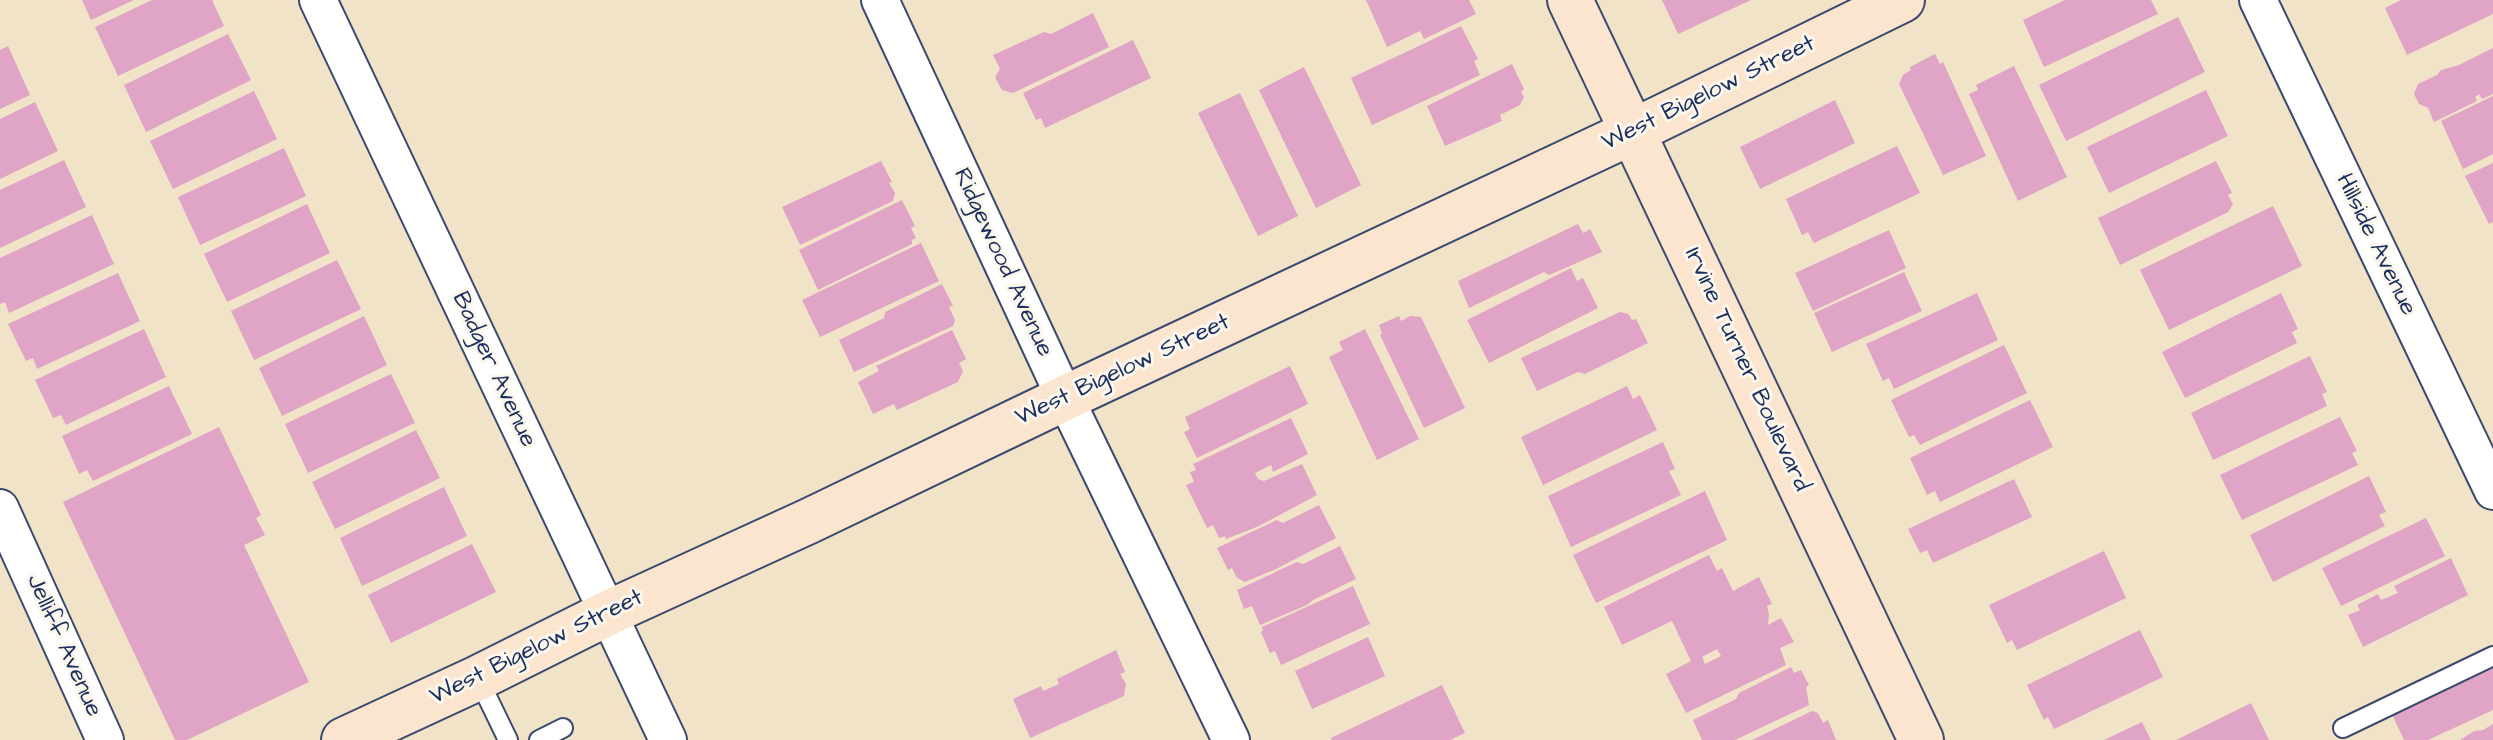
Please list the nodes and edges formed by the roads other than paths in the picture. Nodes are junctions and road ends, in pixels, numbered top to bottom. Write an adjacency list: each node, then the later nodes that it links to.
1 (318, 0): 10 (street, Badger Avenue)
2 (880, 0): 7 (street, Ridgewood Avenue)
3 (1570, 0): 6 (street, Irvine Turner Boulevard)
4 (1902, 0): 6 (street, West Bigelow Street)
5 (2258, 0): 8 (street, Hillside Avenue)
6 (1632, 132): 7 (street, West Bigelow Street); 22 (street, Irvine Turner Boulevard)
7 (1065, 398): 10 (street, West Bigelow Street); 21 (street, Ridgewood Avenue)
8 (2493, 491)
9 (0, 508): 16 (street, Jelliff Avenue)
10 (608, 613): 12 (street, West Bigelow Street); 20 (street, Badger Avenue)
11 (2493, 656): 14 (lane)
12 (478, 678): 15 (street, West Bigelow Street); 18 (lane)
13 (563, 728): 19 (lane)
14 (2343, 728)
15 (393, 730): 17 (street, West Bigelow Street)
16 (105, 740)
17 (344, 740)
18 (508, 740)
19 (539, 740)
20 (668, 740)
21 (1231, 740)
22 (1921, 740)

